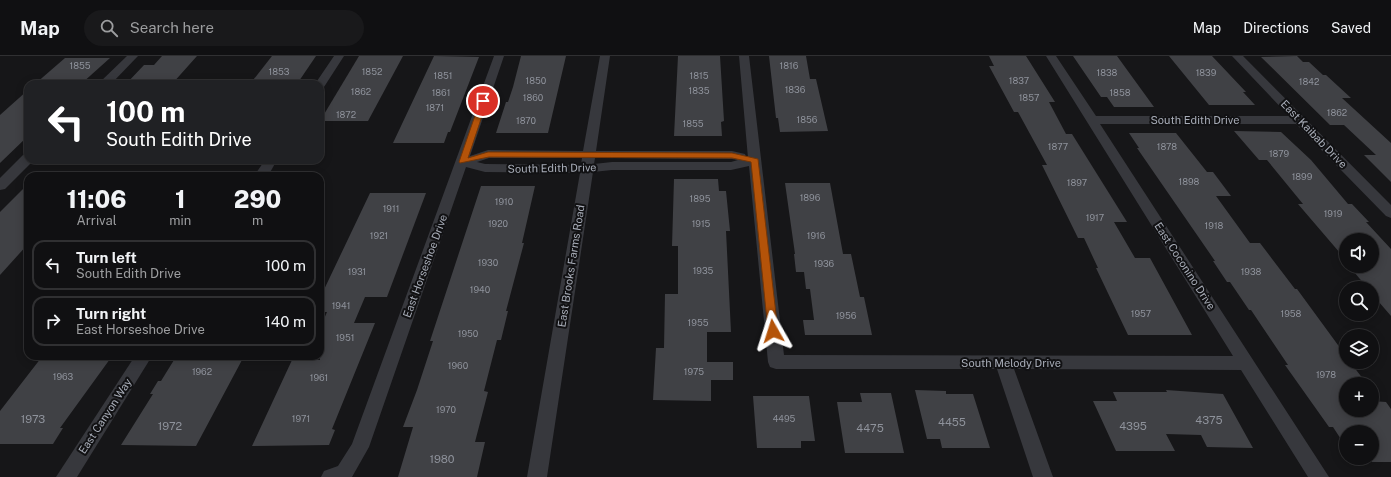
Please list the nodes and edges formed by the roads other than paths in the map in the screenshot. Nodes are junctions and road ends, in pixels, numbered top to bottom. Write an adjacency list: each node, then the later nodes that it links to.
1 (133, 56): 8 (street)
2 (339, 56): 9 (street)
3 (499, 56): 15 (street, East Horseshoe Drive)
4 (606, 56): 16 (street, East Brooks Farms Road)
5 (744, 56): 13 (street)
6 (1051, 56): 10 (street, East Coconino Drive)
7 (1237, 56): 11 (street, East Kaibab Drive)
8 (108, 80)
9 (323, 80)
10 (1091, 120): 11 (street, South Edith Drive); 22 (street, East Coconino Drive)
11 (1300, 120): 19 (street, East Kaibab Drive)
12 (518, 154): 15 (street, South Edith Drive); 16 (street, South Edith Drive); 17 (street)
13 (755, 161): 16 (street, South Edith Drive); 21 (street, South Melody Drive)
14 (24, 162): 18 (street)
15 (463, 162): 17 (street, South Edith Drive); 23 (street, East Horseshoe Drive)
16 (588, 162): 17 (street, South Edith Drive); 25 (street, East Brooks Farms Road)
17 (514, 168)
18 (0, 186)
19 (1391, 213)
20 (141, 360): 24 (street, East Canyon Way)
21 (1003, 363): 22 (street, South Melody Drive); 26 (street)
22 (1247, 363): 27 (street, East Coconino Drive)
23 (338, 475)
24 (66, 477)
25 (537, 477)
26 (1043, 477)
27 (1319, 477)

